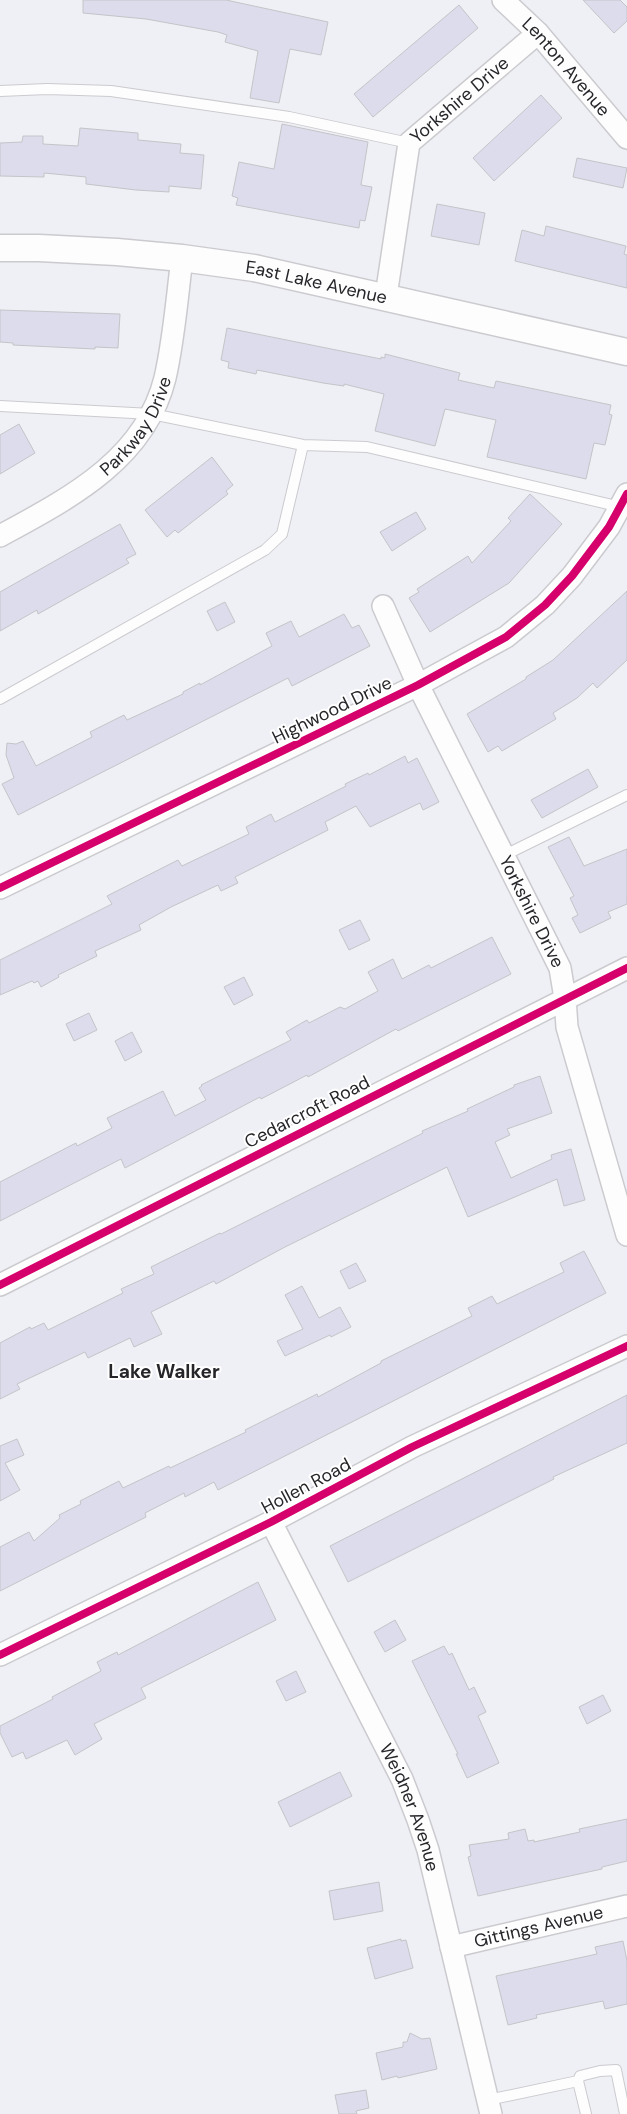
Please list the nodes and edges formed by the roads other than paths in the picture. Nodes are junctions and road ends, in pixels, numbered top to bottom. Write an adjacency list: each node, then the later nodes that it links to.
1 (503, 0): 2 (street, Lenton Avenue)
2 (538, 33): 4 (street, Lenton Avenue); 5 (street, Yorkshire Drive)
3 (0, 91): 5 (lane)
4 (627, 138)
5 (409, 143): 8 (street, Yorkshire Drive)
6 (0, 248): 7 (street, East Lake Avenue)
7 (182, 258): 8 (street, East Lake Avenue); 11 (street, Parkway Drive)
8 (386, 296): 9 (street, East Lake Avenue)
9 (627, 352)
10 (0, 406): 11 (lane)
11 (152, 414): 12 (lane); 14 (street, Parkway Drive)
12 (303, 445): 13 (lane); 17 (lane)
13 (625, 503): 16 (street, Highwood Drive)
14 (0, 536)
15 (383, 606): 16 (street, Yorkshire Drive)
16 (418, 685): 19 (street, Yorkshire Drive); 20 (street, Highwood Drive)
17 (0, 699)
18 (627, 795): 19 (lane)
19 (505, 855): 22 (street, Yorkshire Drive)
20 (0, 888)
21 (627, 968): 22 (street, Cedarcroft Road)
22 (565, 998): 23 (street, Yorkshire Drive); 24 (street, Cedarcroft Road)
23 (627, 1235)
24 (0, 1285)
25 (627, 1346): 26 (street, Hollen Road)
26 (271, 1522): 27 (street, Hollen Road); 29 (street, Weidner Avenue)
27 (0, 1655)
28 (627, 1906): 29 (street, Gittings Avenue)
29 (451, 1947): 31 (street, Weidner Avenue)
30 (578, 2081): 31 (lane); 32 (lane); 33 (lane)
31 (489, 2107)
32 (586, 2114)
33 (625, 2114)

